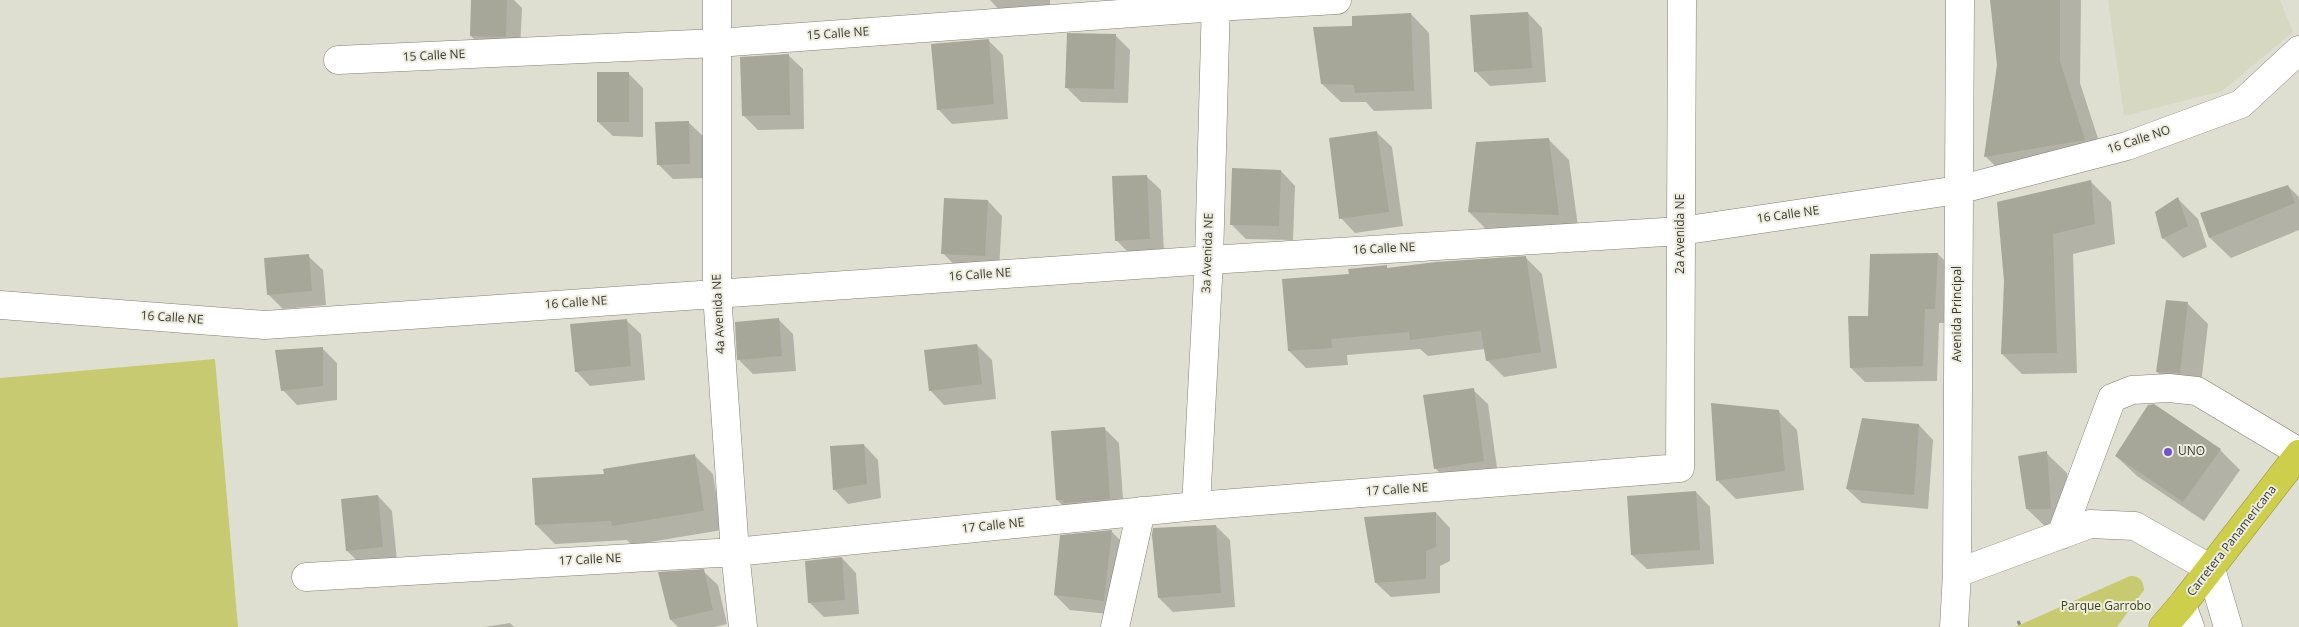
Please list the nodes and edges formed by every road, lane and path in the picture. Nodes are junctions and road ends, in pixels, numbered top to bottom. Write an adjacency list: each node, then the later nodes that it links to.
1 (717, 0): 6 (street, 4a Avenida NE)
2 (1337, 0): 5 (street, 15 Calle NE)
3 (1682, 0): 10 (street, 2a Avenida NE)
4 (1960, 0): 9 (street, Avenida Principal)
5 (1216, 3): 6 (street, 15 Calle NE); 11 (street, 3a Avenida NE)
6 (717, 43): 8 (street, 15 Calle NE); 12 (street, 4a Avenida NE)
7 (2299, 50): 9 (street, 16 Calle NO)
8 (338, 60)
9 (1958, 190): 10 (street, 16 Calle NE); 21 (street, Avenida Principal)
10 (1681, 231): 11 (street, 16 Calle NE); 15 (street, 2a Avenida NE)
11 (1209, 260): 12 (street, 16 Calle NE); 16 (street, 3a Avenida NE)
12 (717, 294): 13 (street, 16 Calle NE); 19 (street, 4a Avenida NE)
13 (0, 305)
14 (2299, 453): 18 (street); 20 (highway, Carretera Panamericana)
15 (1680, 468): 16 (street, 17 Calle NE)
16 (1196, 506): 17 (street, 17 Calle NE)
17 (1141, 511): 19 (street, 17 Calle NE); 26 (street)
18 (2062, 535): 20 (street); 21 (street)
19 (735, 552): 22 (street, 17 Calle NE); 25 (street, 4a Avenida NE)
20 (2211, 569): 23 (highway, Carretera Panamericana); 30 (street)
21 (1957, 573): 27 (street, Avenida Principal)
22 (306, 577)
23 (2186, 616): 29 (highway, Carretera Panamericana)
24 (2018, 621): 28 (path)
25 (743, 627)
26 (1115, 627)
27 (1954, 627)
28 (2021, 627)
29 (2163, 627)
30 (2228, 627)

